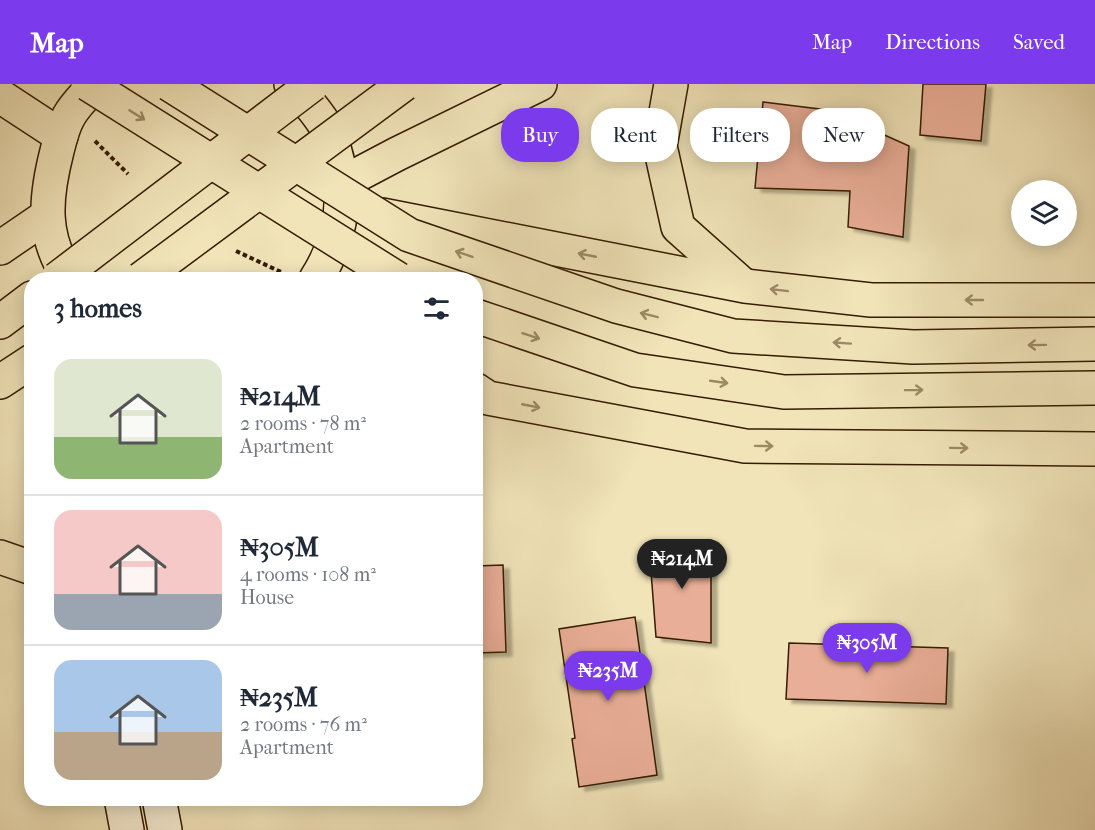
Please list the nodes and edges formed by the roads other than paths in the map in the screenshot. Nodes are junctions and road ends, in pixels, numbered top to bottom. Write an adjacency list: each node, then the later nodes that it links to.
1 (87, 84): 18 (main road, one-way to 18, bridge)
2 (96, 84): 10 (main road)
3 (169, 84): 24 (main road, one-way to 3, bridge)
4 (291, 84): 11 (main road)
5 (313, 84): 15 (main road, bridge)
6 (404, 84): 16 (main road, bridge)
7 (540, 84): 11 (main road)
8 (671, 84): 19 (main road)
9 (0, 96): 10 (main road)
10 (61, 136): 12 (main road)
11 (342, 195): 17 (main road); 19 (main road, one-way to 11)
12 (47, 216): 13 (main road); 14 (main road)
13 (0, 248)
14 (65, 272)
15 (66, 272)
16 (150, 272)
17 (310, 272)
18 (387, 272)
19 (745, 286): 20 (main road, one-way to 19)
20 (1095, 300)
21 (24, 304): 23 (main road)
22 (483, 319): 27 (main road, one-way to 27)
23 (0, 322)
24 (1095, 344)
25 (24, 366): 26 (main road)
26 (0, 382)
27 (1095, 388)
28 (483, 397): 29 (main road, one-way to 29)
29 (1095, 449)
30 (0, 557): 31 (main road)
31 (24, 565)
32 (122, 806): 34 (main road)
33 (160, 806): 35 (main road)
34 (127, 830)
35 (165, 830)

